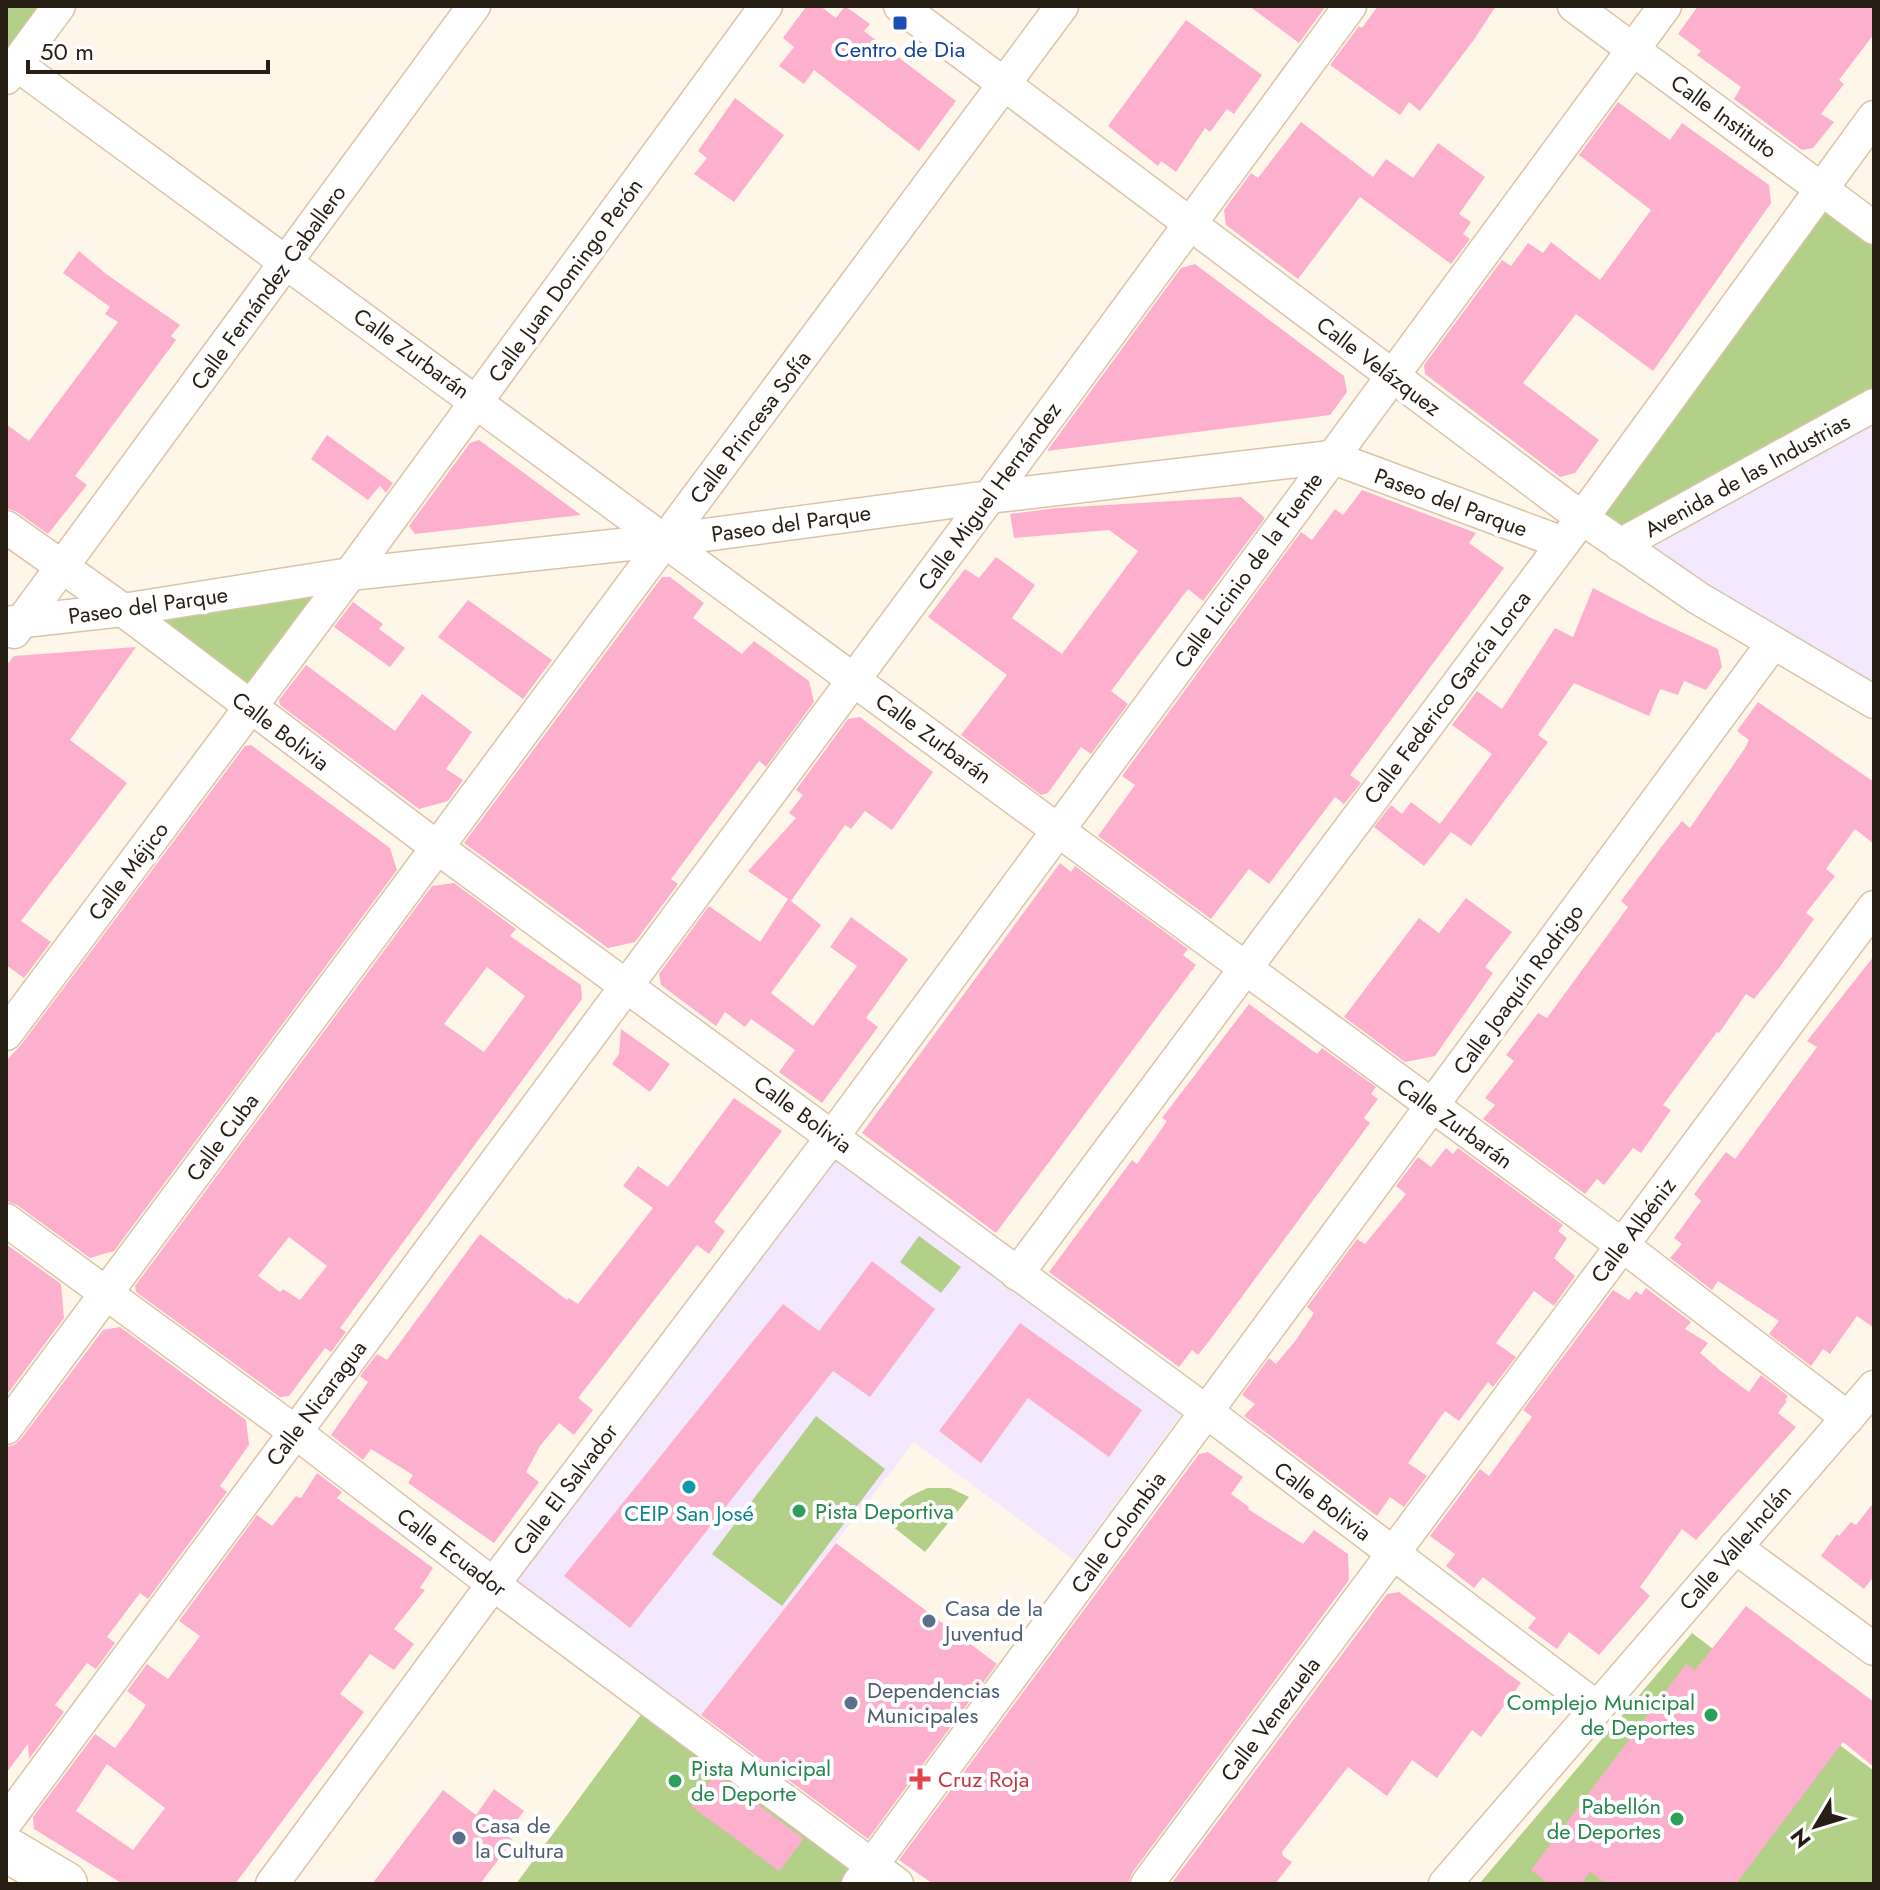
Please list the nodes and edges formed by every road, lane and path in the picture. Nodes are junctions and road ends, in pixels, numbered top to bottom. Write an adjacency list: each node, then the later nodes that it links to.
1 (59, 6): 10 (street)
2 (474, 6): 16 (street, Calle Fernández Caballero)
3 (766, 6): 18 (street, Calle Juan Domingo Perón)
4 (900, 6): 11 (street, Calle Velázquez)
5 (1062, 6): 11 (street, Calle Princesa Sofía)
6 (1350, 6): 14 (street, Calle Miguel Hernández)
7 (1574, 6): 9 (street, Calle Instituto)
8 (1665, 6): 9 (street, Calle Licinio de la Fuente)
9 (1632, 50): 13 (street, Calle Instituto); 17 (street, Calle Licinio de la Fuente)
10 (11, 71): 16 (street, Calle Zurbarán)
11 (1006, 83): 14 (street, Calle Velázquez); 24 (street, Calle Princesa Sofía)
12 (1874, 117): 13 (street, Calle Federico García Lorca)
13 (1823, 188): 15 (street, Calle Instituto); 23 (street, Calle Federico García Lorca)
14 (1189, 222): 17 (street, Calle Velázquez); 21 (street, Calle Miguel Hernández)
15 (1874, 228)
16 (286, 262): 18 (street, Calle Zurbarán); 26 (street, Calle Fernández Caballero)
17 (1392, 376): 20 (street, Calle Licinio de la Fuente); 23 (street, Calle Velázquez)
18 (477, 400): 24 (street, Calle Zurbarán); 27 (street, Calle Juan Domingo Perón)
19 (1874, 405): 25 (street, Avenida de las Industrias)
20 (1331, 457): 21 (street, Paseo del Parque); 23 (street, Paseo del Parque); 34 (street, Calle Licinio de la Fuente)
21 (989, 497): 24 (street, Paseo del Parque); 31 (street, Calle Miguel Hernández)
22 (6, 527): 26 (street, Calle Bolivia)
23 (1572, 531): 25 (street, Calle Velázquez); 37 (street, Calle Federico García Lorca)
24 (667, 540): 27 (street, Paseo del Parque); 31 (street, Calle Zurbarán); 35 (street, Calle Princesa Sofía)
25 (1620, 545): 30 (street, Calle Velázquez)
26 (63, 568): 28 (street, Calle Bolivia); 29 (street, Calle Fernández Caballero)
27 (350, 574): 28 (street, Paseo del Parque); 33 (street, Calle Juan Domingo Perón)
28 (123, 610): 29 (street, Paseo del Parque); 33 (street, Calle Bolivia)
29 (11, 629)
30 (1773, 643): 32 (street, Calle Velázquez); 40 (street, Calle Joaquín Rodrigo)
31 (854, 678): 34 (street, Calle Zurbarán); 38 (street, Calle Miguel Hernández)
32 (1874, 702)
33 (249, 708): 35 (street, Calle Bolivia); 39 (street, Calle Méjico)
34 (1058, 829): 37 (street, Calle Zurbarán); 41 (street, Calle Licinio de la Fuente)
35 (438, 848): 38 (street, Calle Bolivia); 45 (street, Calle Cuba)
36 (1874, 907): 43 (street, Calle Albéniz)
37 (1245, 967): 40 (street, Calle Zurbarán); 44 (street, Calle Federico García Lorca)
38 (627, 984): 41 (street, Calle Bolivia); 50 (street, Calle Nicaragua)
39 (6, 1034)
40 (1432, 1106): 43 (street, Calle Zurbarán); 47 (street, Calle Joaquín Rodrigo)
41 (833, 1136): 44 (street, Calle Bolivia); 53 (street, Calle El Salvador)
42 (6, 1220): 45 (street, Calle Ecuador)
43 (1622, 1245): 48 (street, Calle Zurbarán); 52 (street, Calle Albéniz)
44 (1017, 1274): 47 (street, Calle Bolivia)
45 (106, 1292): 49 (street, Calle Cuba); 50 (street, Calle Ecuador)
46 (1874, 1387): 48 (street, Calle Valle-Inclán)
47 (1207, 1412): 52 (street, Calle Bolivia); 58 (street, Calle Colombia)
48 (1848, 1418): 51 (street, Calle Valle-Inclán)
49 (6, 1428)
50 (294, 1431): 53 (street, Calle Ecuador); 56 (street, Calle Nicaragua)
51 (1735, 1547): 54 (street); 55 (street, Calle Valle-Inclán)
52 (1394, 1555): 55 (street, Calle Bolivia); 61 (street, Calle Venezuela)
53 (493, 1584): 58 (street, Calle Ecuador); 60 (street, Calle El Salvador)
54 (1874, 1649)
55 (1596, 1707): 62 (street, Calle Valle-Inclán)
56 (6, 1822)
57 (6, 1849): 59 (main road)
58 (876, 1878)
59 (65, 1884)
60 (272, 1884)
61 (1147, 1884)
62 (1445, 1884)

